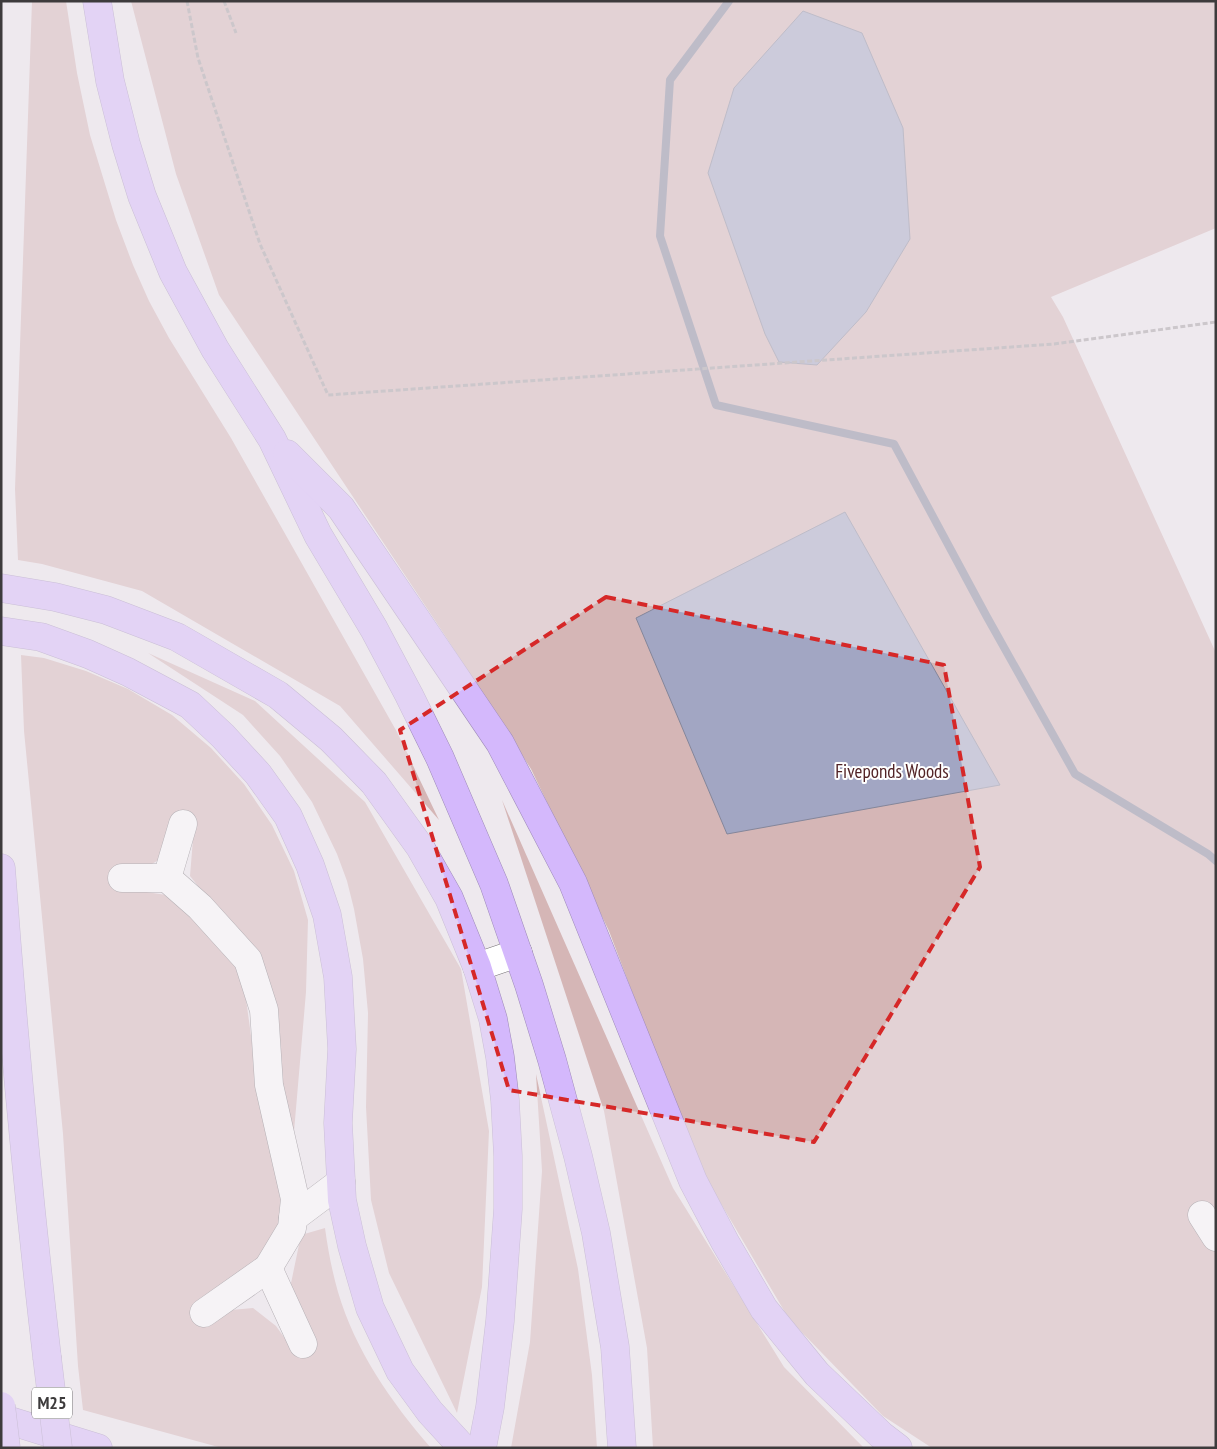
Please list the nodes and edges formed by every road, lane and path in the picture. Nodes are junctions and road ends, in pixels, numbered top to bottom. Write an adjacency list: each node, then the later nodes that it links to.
1 (97, 1): 6 (highway)
2 (187, 1): 5 (path)
3 (224, 1): 4 (path)
4 (236, 33)
5 (1216, 322)
6 (272, 439): 13 (highway); 30 (highway)
7 (1, 588): 14 (highway)
8 (1, 631): 15 (highway)
9 (183, 824): 12 (lane)
10 (1, 868): 25 (highway, M25, bridge)
11 (122, 878): 12 (lane)
12 (167, 878): 17 (lane)
13 (518, 953): 14 (lane); 29 (highway)
14 (477, 967): 28 (highway)
15 (341, 1182): 17 (lane); 27 (highway)
16 (1202, 1215): 18 (lane)
17 (293, 1218): 19 (lane)
18 (1216, 1238)
19 (268, 1268): 20 (lane); 21 (lane)
20 (204, 1313)
21 (304, 1344)
22 (1, 1406): 24 (highway, bridge)
23 (1, 1418): 26 (highway)
24 (6, 1448)
25 (58, 1448)
26 (98, 1448)
27 (463, 1448)
28 (482, 1448)
29 (622, 1448)
30 (898, 1448)

